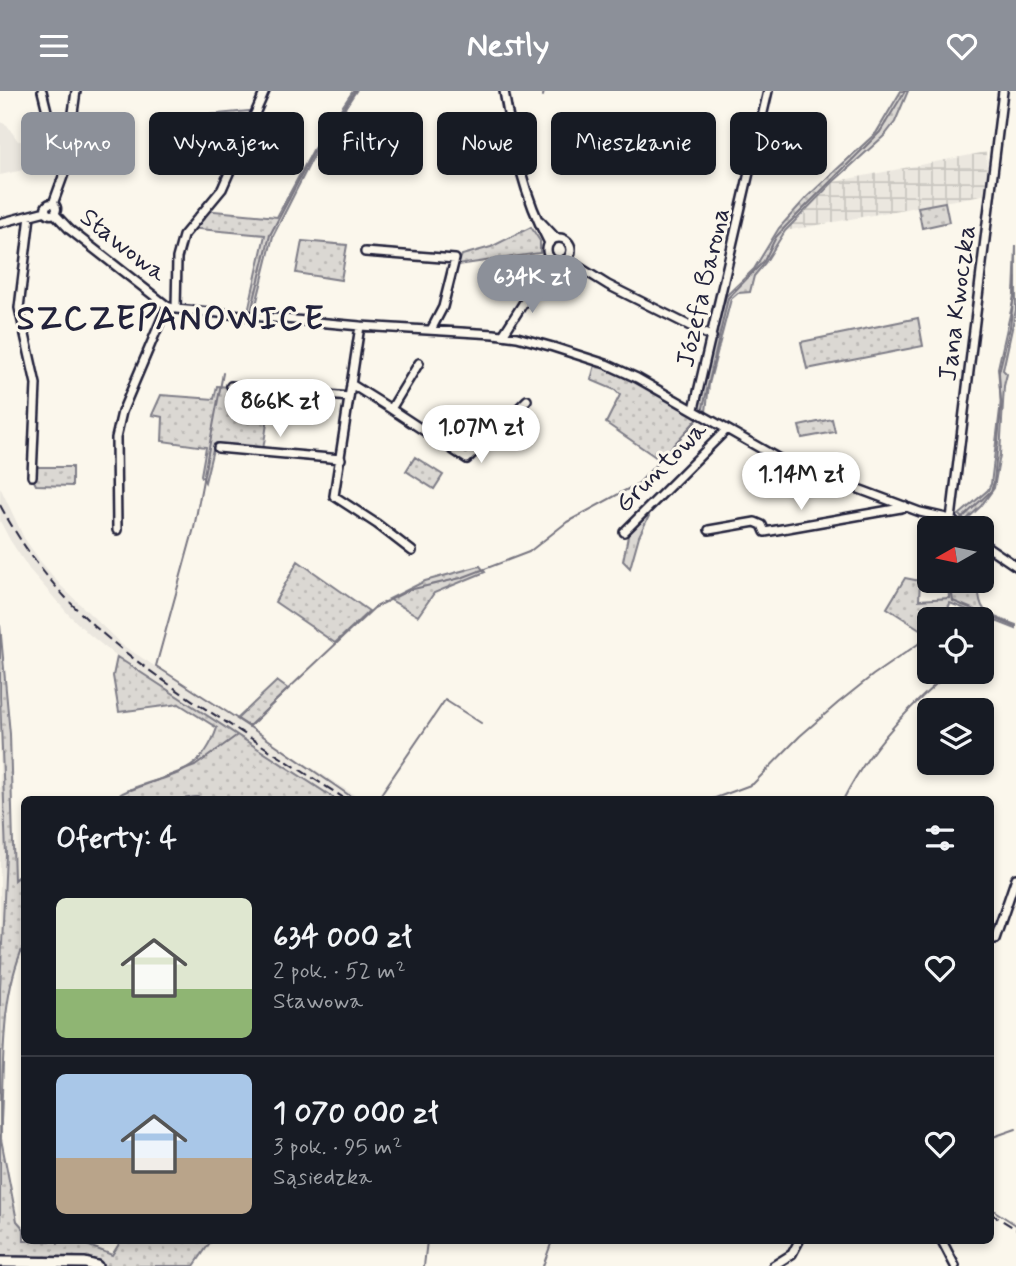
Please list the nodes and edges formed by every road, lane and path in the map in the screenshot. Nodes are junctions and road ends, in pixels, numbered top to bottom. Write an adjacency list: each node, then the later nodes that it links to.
1 (42, 91): 7 (street)
2 (76, 91): 8 (street)
3 (265, 91): 18 (street)
4 (503, 91): 13 (street)
5 (768, 91): 22 (street, Józefa Barona)
6 (1003, 91): 36 (street, Jana Kwoczka)
7 (47, 112)
8 (53, 204): 9 (street); 10 (street)
9 (46, 211): 10 (street); 11 (street)
10 (55, 214): 17 (street, Stawowa)
11 (30, 216): 12 (street); 33 (street)
12 (0, 222)
13 (553, 240): 15 (street); 16 (street)
14 (365, 252): 20 (street)
15 (568, 256): 16 (street); 22 (street)
16 (552, 258): 21 (street)
17 (167, 306): 18 (street, Stawowa); 37 (street)
18 (176, 309): 19 (street, Stawowa)
19 (360, 326): 20 (street, Stawowa); 24 (street)
20 (431, 330): 21 (street, Stawowa)
21 (503, 335): 29 (street, Stawowa)
22 (712, 337): 29 (street, Józefa Barona)
23 (419, 363): 28 (street)
24 (351, 384): 26 (street); 28 (street)
25 (230, 386): 26 (street)
26 (349, 397): 32 (street)
27 (527, 400): 28 (street)
28 (391, 409)
29 (694, 409): 30 (street, Stawowa)
30 (726, 430): 34 (street, Stawowa); 39 (street, Gruntowa)
31 (218, 447): 32 (street)
32 (341, 459): 40 (street)
33 (32, 477)
34 (905, 506): 35 (street, Stawowa); 38 (street)
35 (933, 516)
36 (957, 516)
37 (117, 530)
38 (709, 530)
39 (624, 532)
40 (412, 551)
41 (994, 551): 42 (street)
42 (1016, 566)
43 (1016, 878): 44 (street)
44 (995, 939)
45 (797, 1244): 49 (street)
46 (944, 1244): 50 (street)
47 (0, 1262): 48 (main road)
48 (97, 1266)
49 (773, 1266)
50 (955, 1266)

